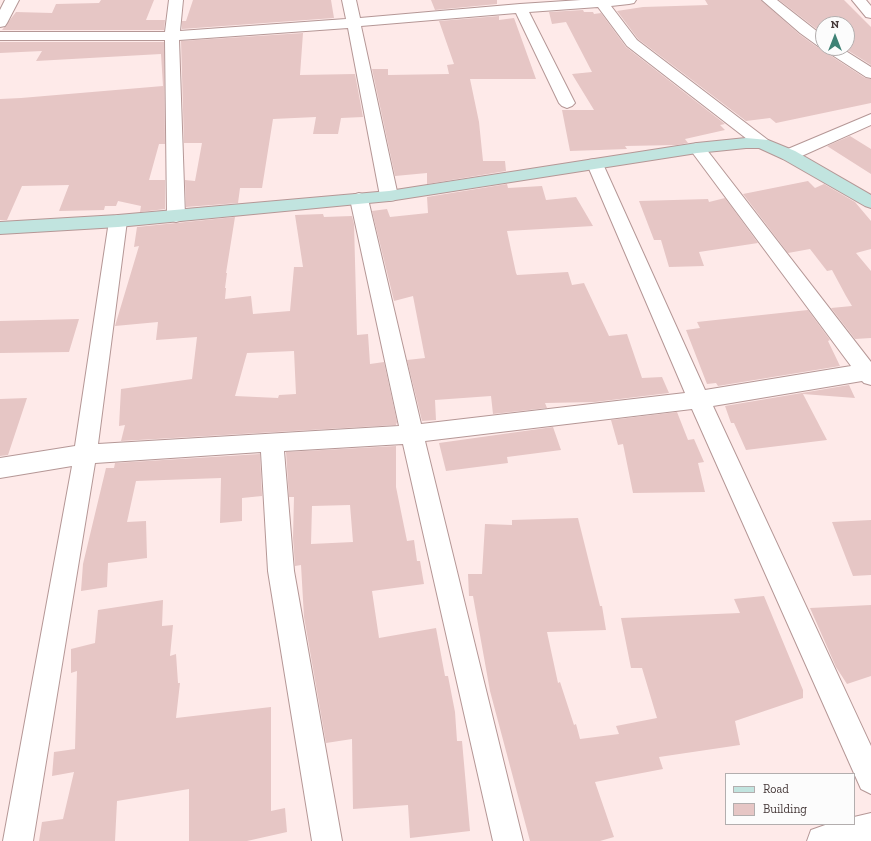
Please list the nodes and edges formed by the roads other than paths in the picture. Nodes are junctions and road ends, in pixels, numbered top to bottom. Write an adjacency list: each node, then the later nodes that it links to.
1 (12, 0): 10 (street)
2 (176, 0): 13 (street)
3 (349, 0): 11 (street)
4 (629, 0): 7 (street)
5 (770, 0): 14 (street)
6 (859, 0): 9 (street)
7 (602, 3): 8 (street); 19 (street)
8 (527, 5): 11 (street); 17 (street)
9 (871, 14)
10 (0, 23)
11 (353, 24): 13 (street); 23 (street)
12 (0, 36): 13 (street)
13 (172, 36): 26 (street)
14 (815, 37)
15 (843, 56): 16 (street)
16 (871, 74)
17 (567, 103)
18 (871, 119): 21 (street)
19 (762, 143): 20 (street); 21 (street)
20 (697, 148): 22 (street); 29 (street)
21 (790, 155): 25 (street)
22 (595, 164): 23 (street); 30 (street)
23 (390, 196): 24 (street)
24 (359, 199): 26 (street); 31 (street)
25 (871, 202)
26 (176, 216): 27 (street)
27 (118, 221): 28 (street); 33 (street)
28 (0, 228)
29 (870, 373): 30 (street)
30 (699, 400): 31 (street); 35 (street)
31 (412, 434): 32 (street); 39 (street)
32 (272, 443): 33 (street); 38 (street)
33 (85, 454): 34 (street); 37 (street)
34 (0, 468)
35 (871, 779)
36 (871, 828): 40 (street)
37 (18, 841)
38 (327, 841)
39 (508, 841)
40 (822, 841)

